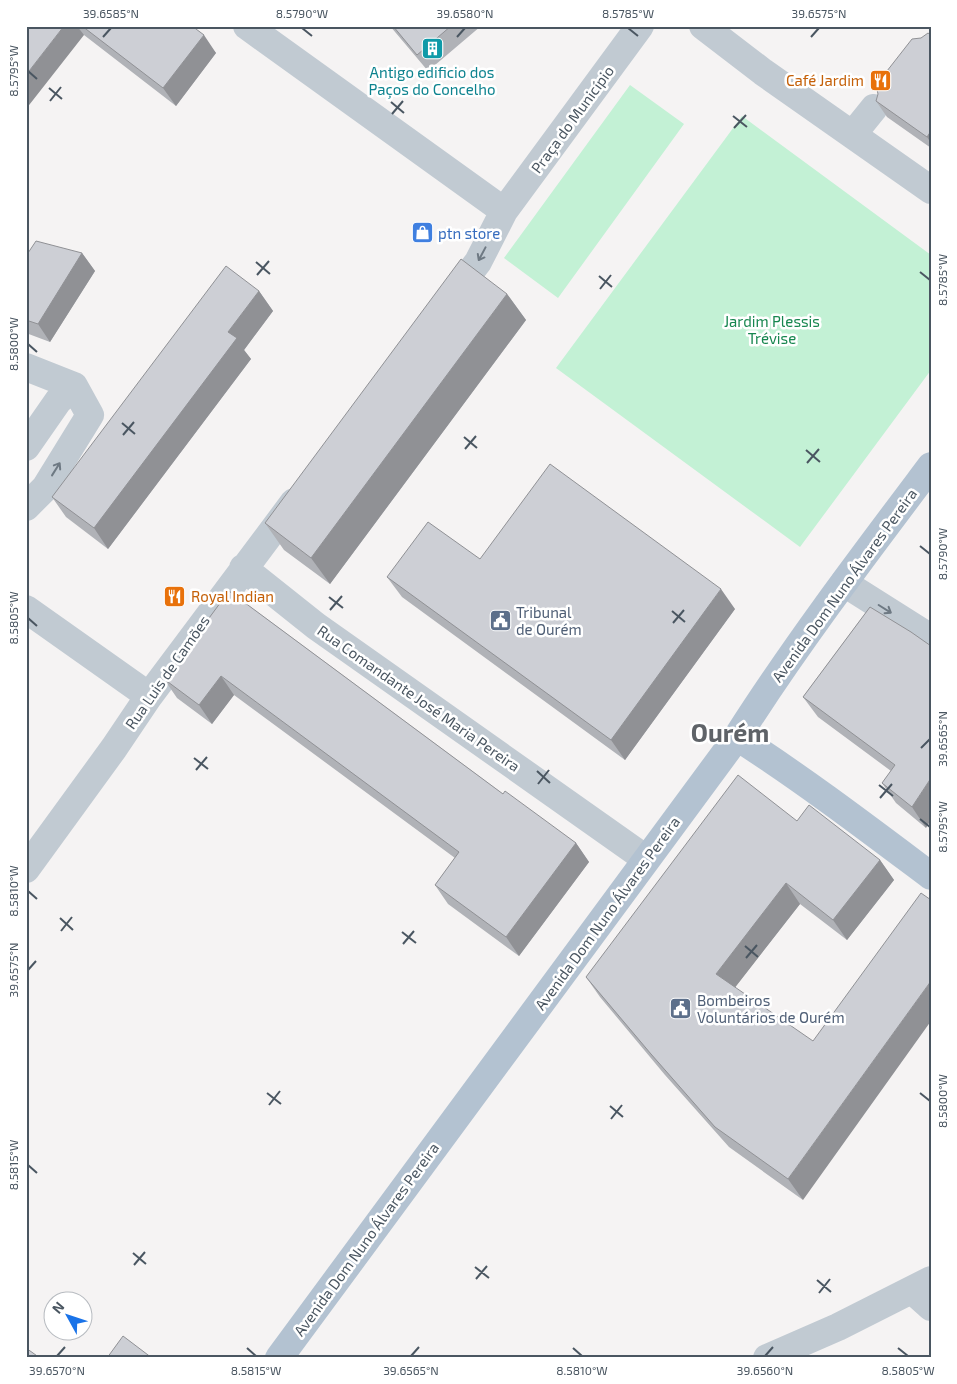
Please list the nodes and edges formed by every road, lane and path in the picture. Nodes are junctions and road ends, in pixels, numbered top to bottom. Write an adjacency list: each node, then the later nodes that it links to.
1 (247, 26): 7 (street)
2 (640, 26): 7 (street, Praça do Município)
3 (703, 26): 5 (street)
4 (874, 108): 5 (street)
5 (853, 134): 6 (street)
6 (931, 190)
7 (504, 211): 8 (street, one-way to 8)
8 (436, 317)
9 (26, 367): 10 (street)
10 (74, 386): 11 (street); 14 (street, one-way to 10)
11 (26, 447)
12 (931, 466): 16 (main road, Avenida Dom Nuno Álvares Pereira)
13 (309, 482): 15 (street, Rua Luis de Camões)
14 (26, 507)
15 (243, 568): 19 (street, Rua Luis de Camões); 21 (street, Rua Comandante José Maria Pereira)
16 (844, 583): 18 (street, one-way to 18); 20 (main road, Avenida Dom Nuno Álvares Pereira)
17 (26, 609): 19 (street)
18 (931, 638)
19 (149, 696): 22 (street, Rua Luis de Camões)
20 (737, 737): 21 (main road, Avenida Dom Nuno Álvares Pereira); 23 (main road)
21 (646, 859): 25 (main road, Avenida Dom Nuno Álvares Pereira)
22 (26, 868)
23 (931, 876)
24 (924, 1292): 26 (street)
25 (279, 1358)
26 (767, 1358)

